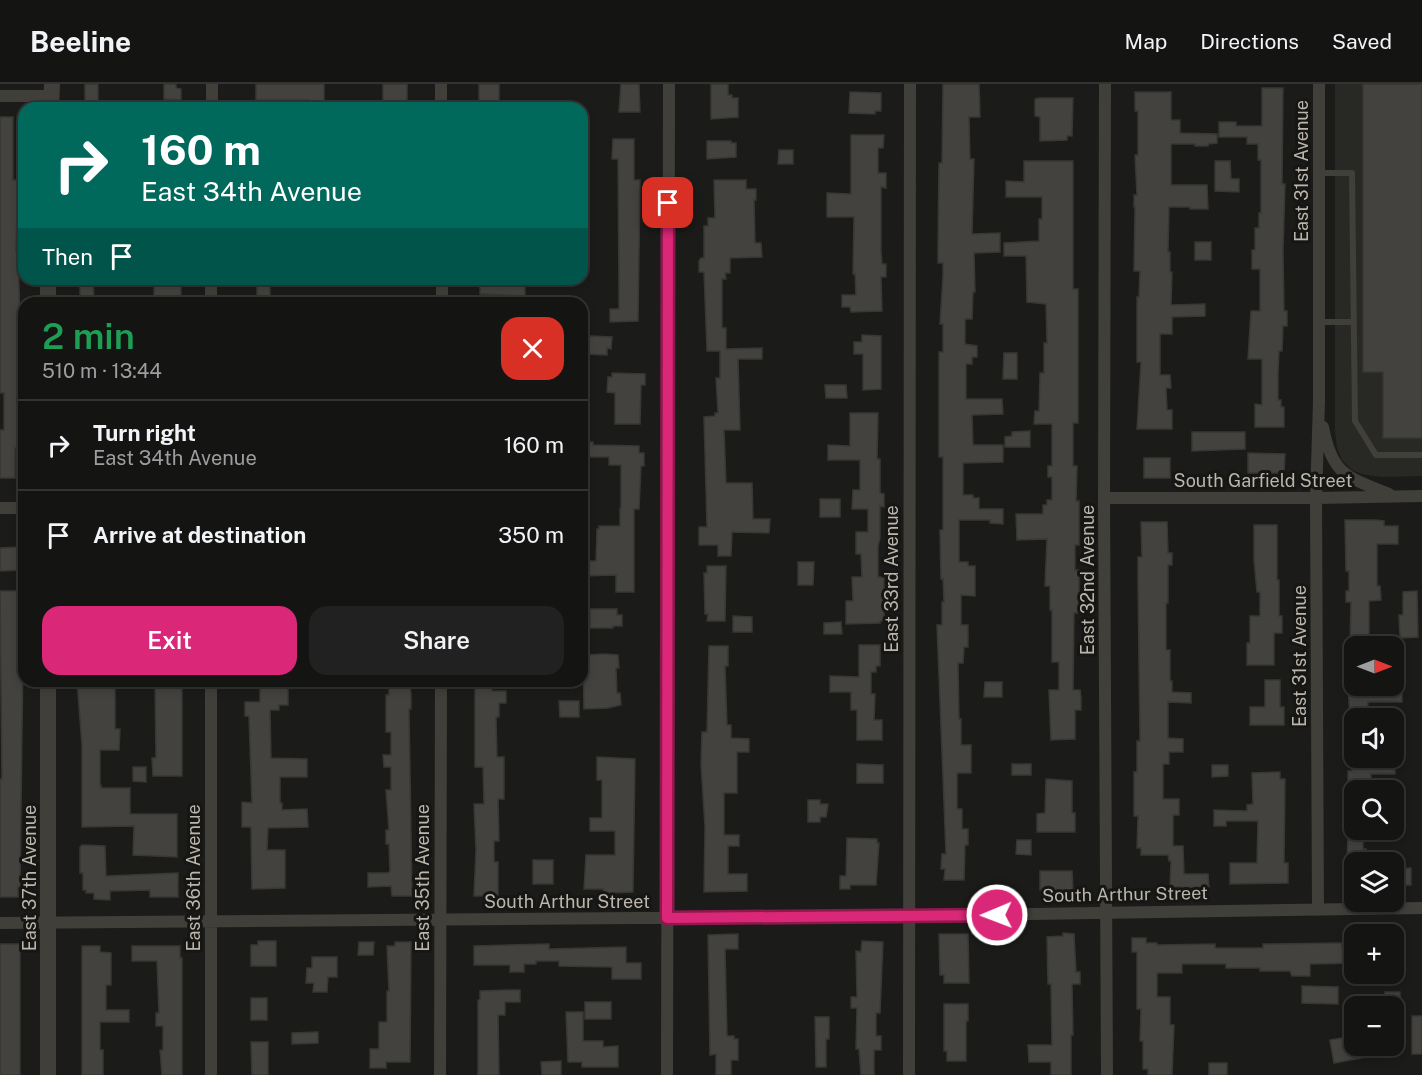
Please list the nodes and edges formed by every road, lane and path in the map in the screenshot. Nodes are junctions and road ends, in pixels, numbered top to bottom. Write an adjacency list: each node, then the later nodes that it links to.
1 (212, 84): 9 (street)
2 (441, 84): 10 (street)
3 (669, 84): 29 (street)
4 (910, 84): 28 (street, East 33rd Avenue)
5 (1106, 84): 18 (street, East 32nd Avenue)
6 (1319, 84): 11 (street, East 31st Avenue)
7 (0, 96): 8 (street)
8 (52, 96)
9 (212, 102)
10 (441, 102)
11 (1319, 173): 12 (street, East 31st Avenue); 13 (lane)
12 (1319, 322): 13 (lane); 14 (street, East 31st Avenue)
13 (1354, 322): 15 (lane)
14 (1318, 402): 17 (street, East 31st Avenue); 19 (street, East 31st Avenue)
15 (1422, 455)
16 (1422, 496): 17 (street, South Garfield Street)
17 (1395, 497): 19 (street, South Garfield Street)
18 (1104, 498): 19 (street, South Garfield Street); 27 (street, East 32nd Avenue)
19 (1316, 498): 26 (street, East 31st Avenue)
20 (0, 508): 21 (street)
21 (18, 508)
22 (48, 687): 33 (street, East 37th Avenue)
23 (211, 687): 31 (street, East 36th Avenue)
24 (441, 687): 30 (street, East 35th Avenue)
25 (1422, 908): 26 (street, South Arthur Street)
26 (1318, 910): 27 (street, South Arthur Street)
27 (1107, 912): 28 (street, South Arthur Street); 39 (street, East 32nd Avenue)
28 (909, 916): 29 (street, South Arthur Street); 38 (street, East 33rd Avenue)
29 (667, 918): 30 (street, South Arthur Street); 37 (street)
30 (440, 920): 31 (street, South Arthur Street); 36 (street, East 35th Avenue)
31 (211, 921): 33 (street, South Arthur Street); 35 (street, East 36th Avenue)
32 (0, 923): 33 (street, South Arthur Street)
33 (48, 923): 34 (street, East 37th Avenue)
34 (48, 1075)
35 (211, 1075)
36 (440, 1075)
37 (667, 1075)
38 (909, 1075)
39 (1107, 1075)

